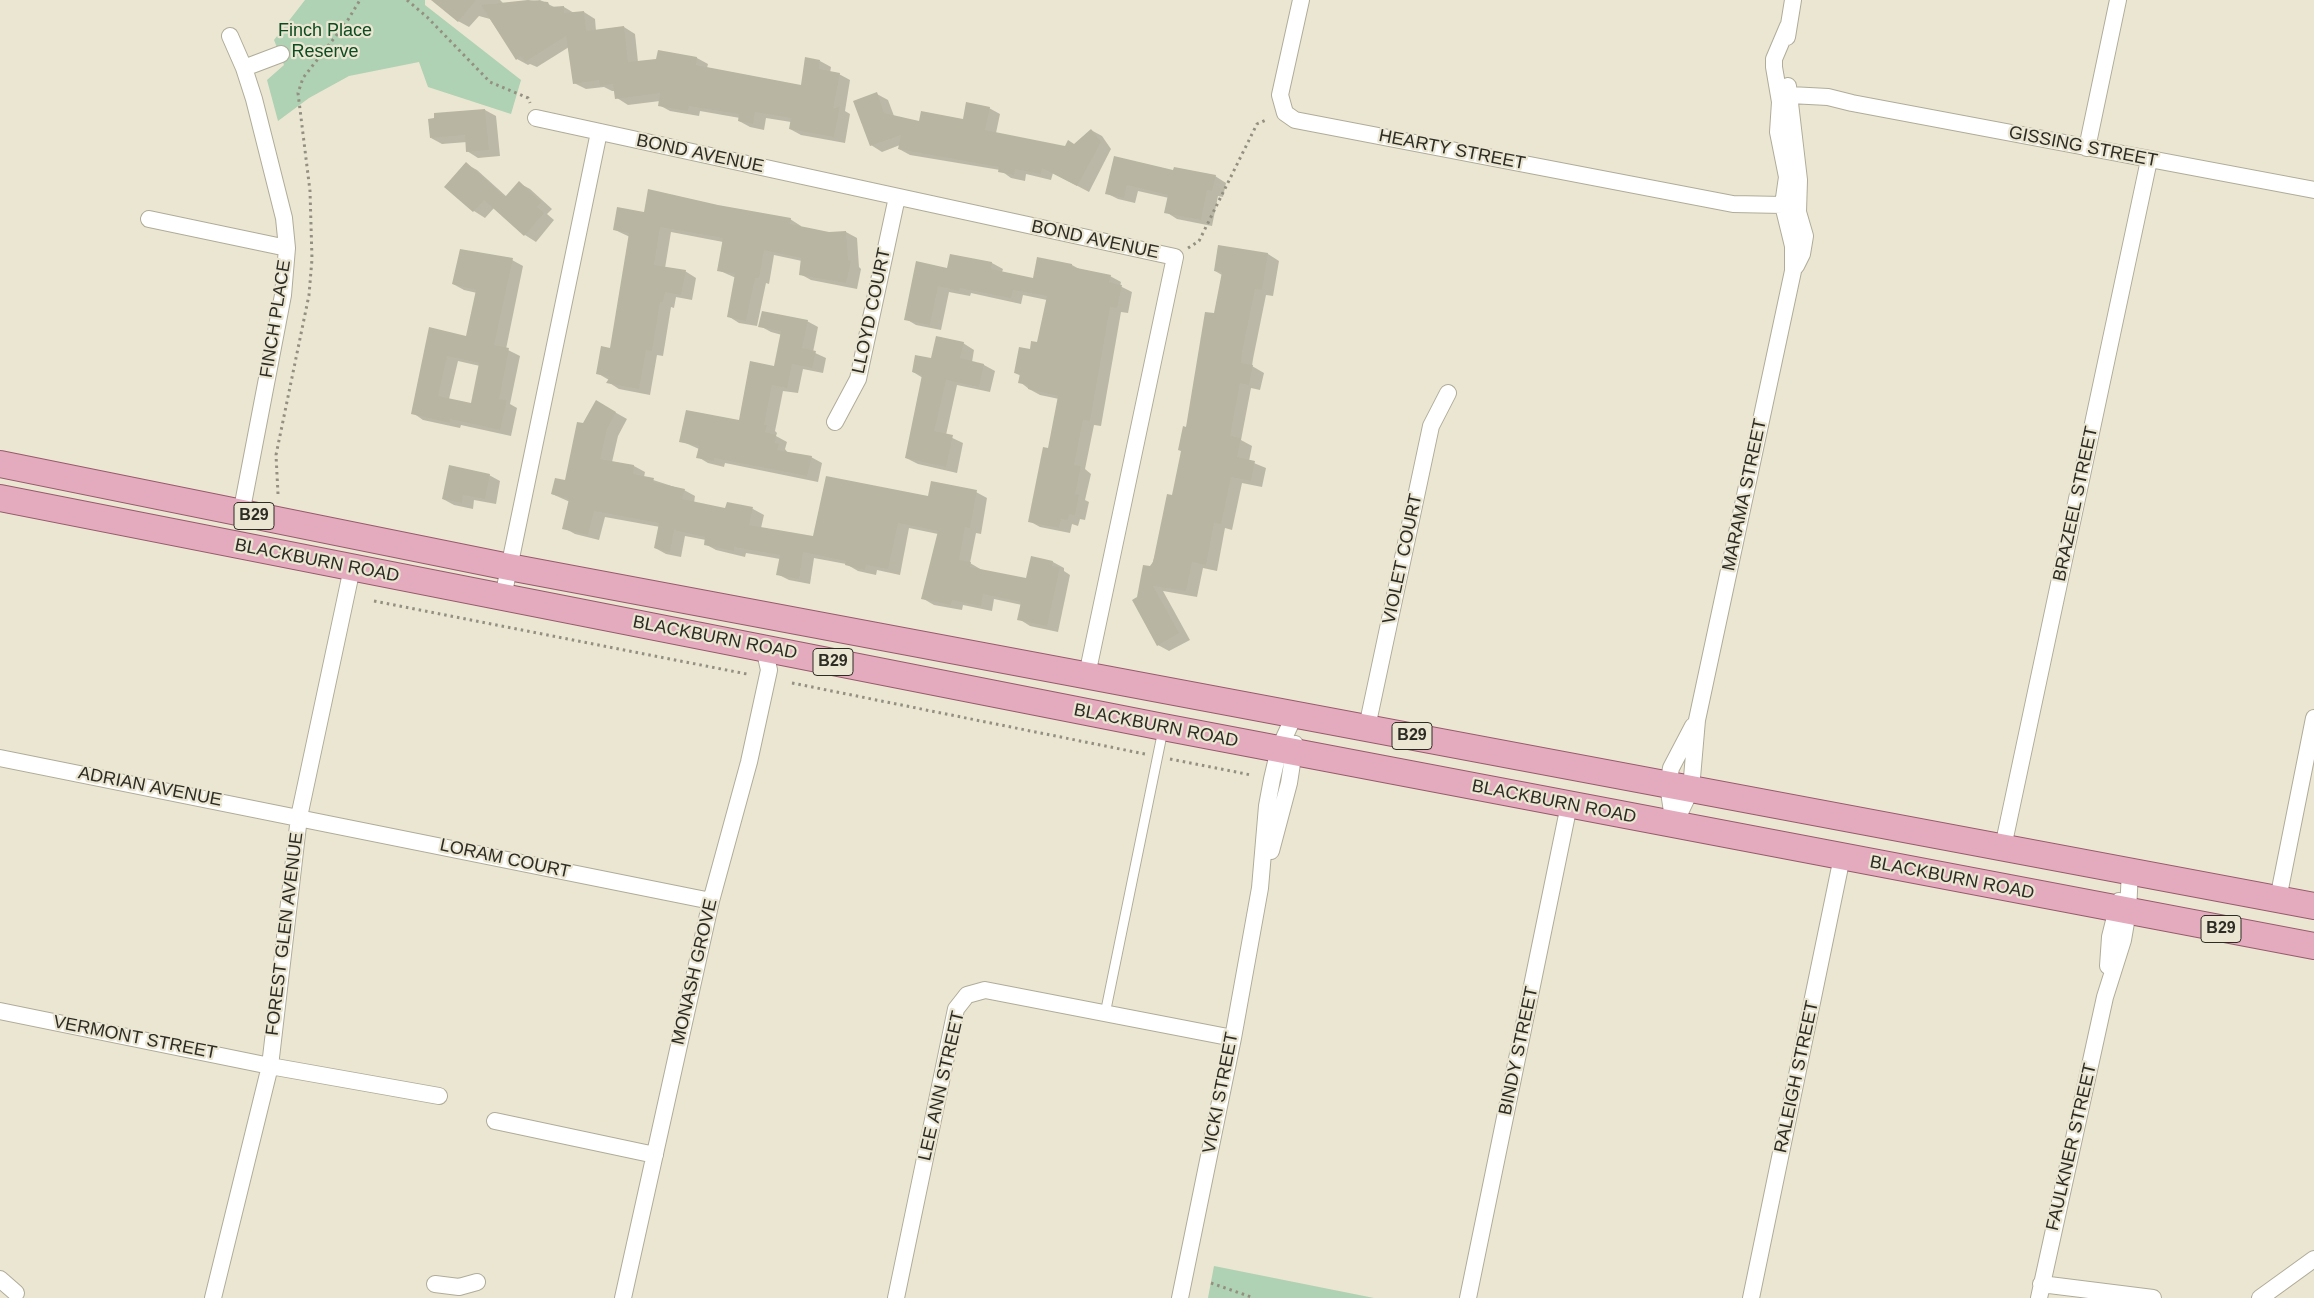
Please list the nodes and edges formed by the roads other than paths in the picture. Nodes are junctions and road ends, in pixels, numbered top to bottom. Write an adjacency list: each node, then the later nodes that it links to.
1 (1298, 0): 14 (street, HEARTY STREET)
2 (1793, 0): 7 (street, MARAMA STREET)
3 (2118, 0): 10 (street)
4 (230, 36): 6 (street, FINCH PLACE)
5 (281, 54): 6 (street)
6 (244, 68): 16 (street, FINCH PLACE)
7 (1787, 100): 10 (street, GISSING STREET); 14 (street, MARAMA STREET)
8 (536, 118): 9 (street, BOND AVENUE)
9 (599, 132): 13 (street, BOND AVENUE); 22 (street)
10 (2087, 148): 11 (street, GISSING STREET)
11 (2149, 160): 12 (street, GISSING STREET); 38 (street, BRAZEEL STREET)
12 (2314, 190)
13 (897, 197): 18 (street, LLOYD COURT); 26 (street, BOND AVENUE)
14 (1789, 212): 29 (street, MARAMA STREET)
15 (149, 219): 16 (street)
16 (287, 248): 21 (street, FINCH PLACE)
17 (1448, 393): 31 (street, VIOLET COURT)
18 (835, 422)
19 (0, 464): 21 (main road, BLACKBURN ROAD / B29)
20 (0, 498): 23 (main road, BLACKBURN ROAD / B29)
21 (241, 514): 22 (main road, BLACKBURN ROAD / B29)
22 (509, 567): 24 (street); 26 (main road, BLACKBURN ROAD / B29)
23 (352, 568): 24 (main road, BLACKBURN ROAD / B29); 36 (street, FOREST GLEN AVENUE)
24 (503, 596): 25 (main road, BLACKBURN ROAD / B29)
25 (764, 648): 30 (main road, BLACKBURN ROAD / B29); 42 (street, MONASH GROVE)
26 (1086, 674): 27 (main road, BLACKBURN ROAD / B29)
27 (1296, 714): 31 (main road, BLACKBURN ROAD / B29); 32 (street, VICKI STREET)
28 (2314, 718): 41 (street)
29 (1697, 720): 34 (street, MARAMA STREET); 34 (street, MARAMA STREET)
30 (1163, 727): 32 (main road, BLACKBURN ROAD / B29); 47 (lane)
31 (1367, 728): 34 (main road, BLACKBURN ROAD / B29)
32 (1287, 751): 35 (main road, BLACKBURN ROAD / B29); 48 (street, VICKI STREET)
33 (0, 758): 36 (street, ADRIAN AVENUE)
34 (1680, 787): 37 (street); 37 (street); 38 (main road, BLACKBURN ROAD / B29)
35 (1569, 805): 37 (main road, BLACKBURN ROAD / B29); 64 (street, BINDY STREET)
36 (299, 817): 42 (street, LORAM COURT); 49 (street, FOREST GLEN AVENUE)
37 (1674, 825): 39 (main road, BLACKBURN ROAD / B29)
38 (2003, 847): 40 (main road, BLACKBURN ROAD / B29)
39 (1842, 857): 44 (main road, BLACKBURN ROAD / B29); 65 (street, RALEIGH STREET)
40 (2130, 871): 41 (main road, BLACKBURN ROAD / B29); 44 (street, FAULKNER STREET)
41 (2278, 899): 43 (main road, BLACKBURN ROAD / B29)
42 (711, 901): 52 (street, MONASH GROVE)
43 (2314, 906)
44 (2122, 910): 45 (main road, BLACKBURN ROAD / B29); 57 (street, FAULKNER STREET)
45 (2314, 946)
46 (0, 1011): 49 (street, VERMONT STREET)
47 (1104, 1014): 48 (street, LEE ANN STREET); 62 (street, LEE ANN STREET)
48 (1233, 1038): 63 (street, VICKI STREET)
49 (270, 1066): 50 (street, VERMONT STREET); 60 (street, FOREST GLEN AVENUE)
50 (438, 1096)
51 (495, 1121): 52 (street)
52 (654, 1155): 61 (street, MONASH GROVE)
53 (2314, 1259): 67 (street)
54 (0, 1279): 58 (street)
55 (477, 1282): 59 (street)
56 (435, 1284): 59 (street)
57 (2040, 1291): 66 (street)
58 (16, 1293)
59 (458, 1293)
60 (213, 1298)
61 (623, 1298)
62 (896, 1298)
63 (1180, 1298)
64 (1468, 1298)
65 (1751, 1298)
66 (2153, 1298)
67 (2260, 1298)

